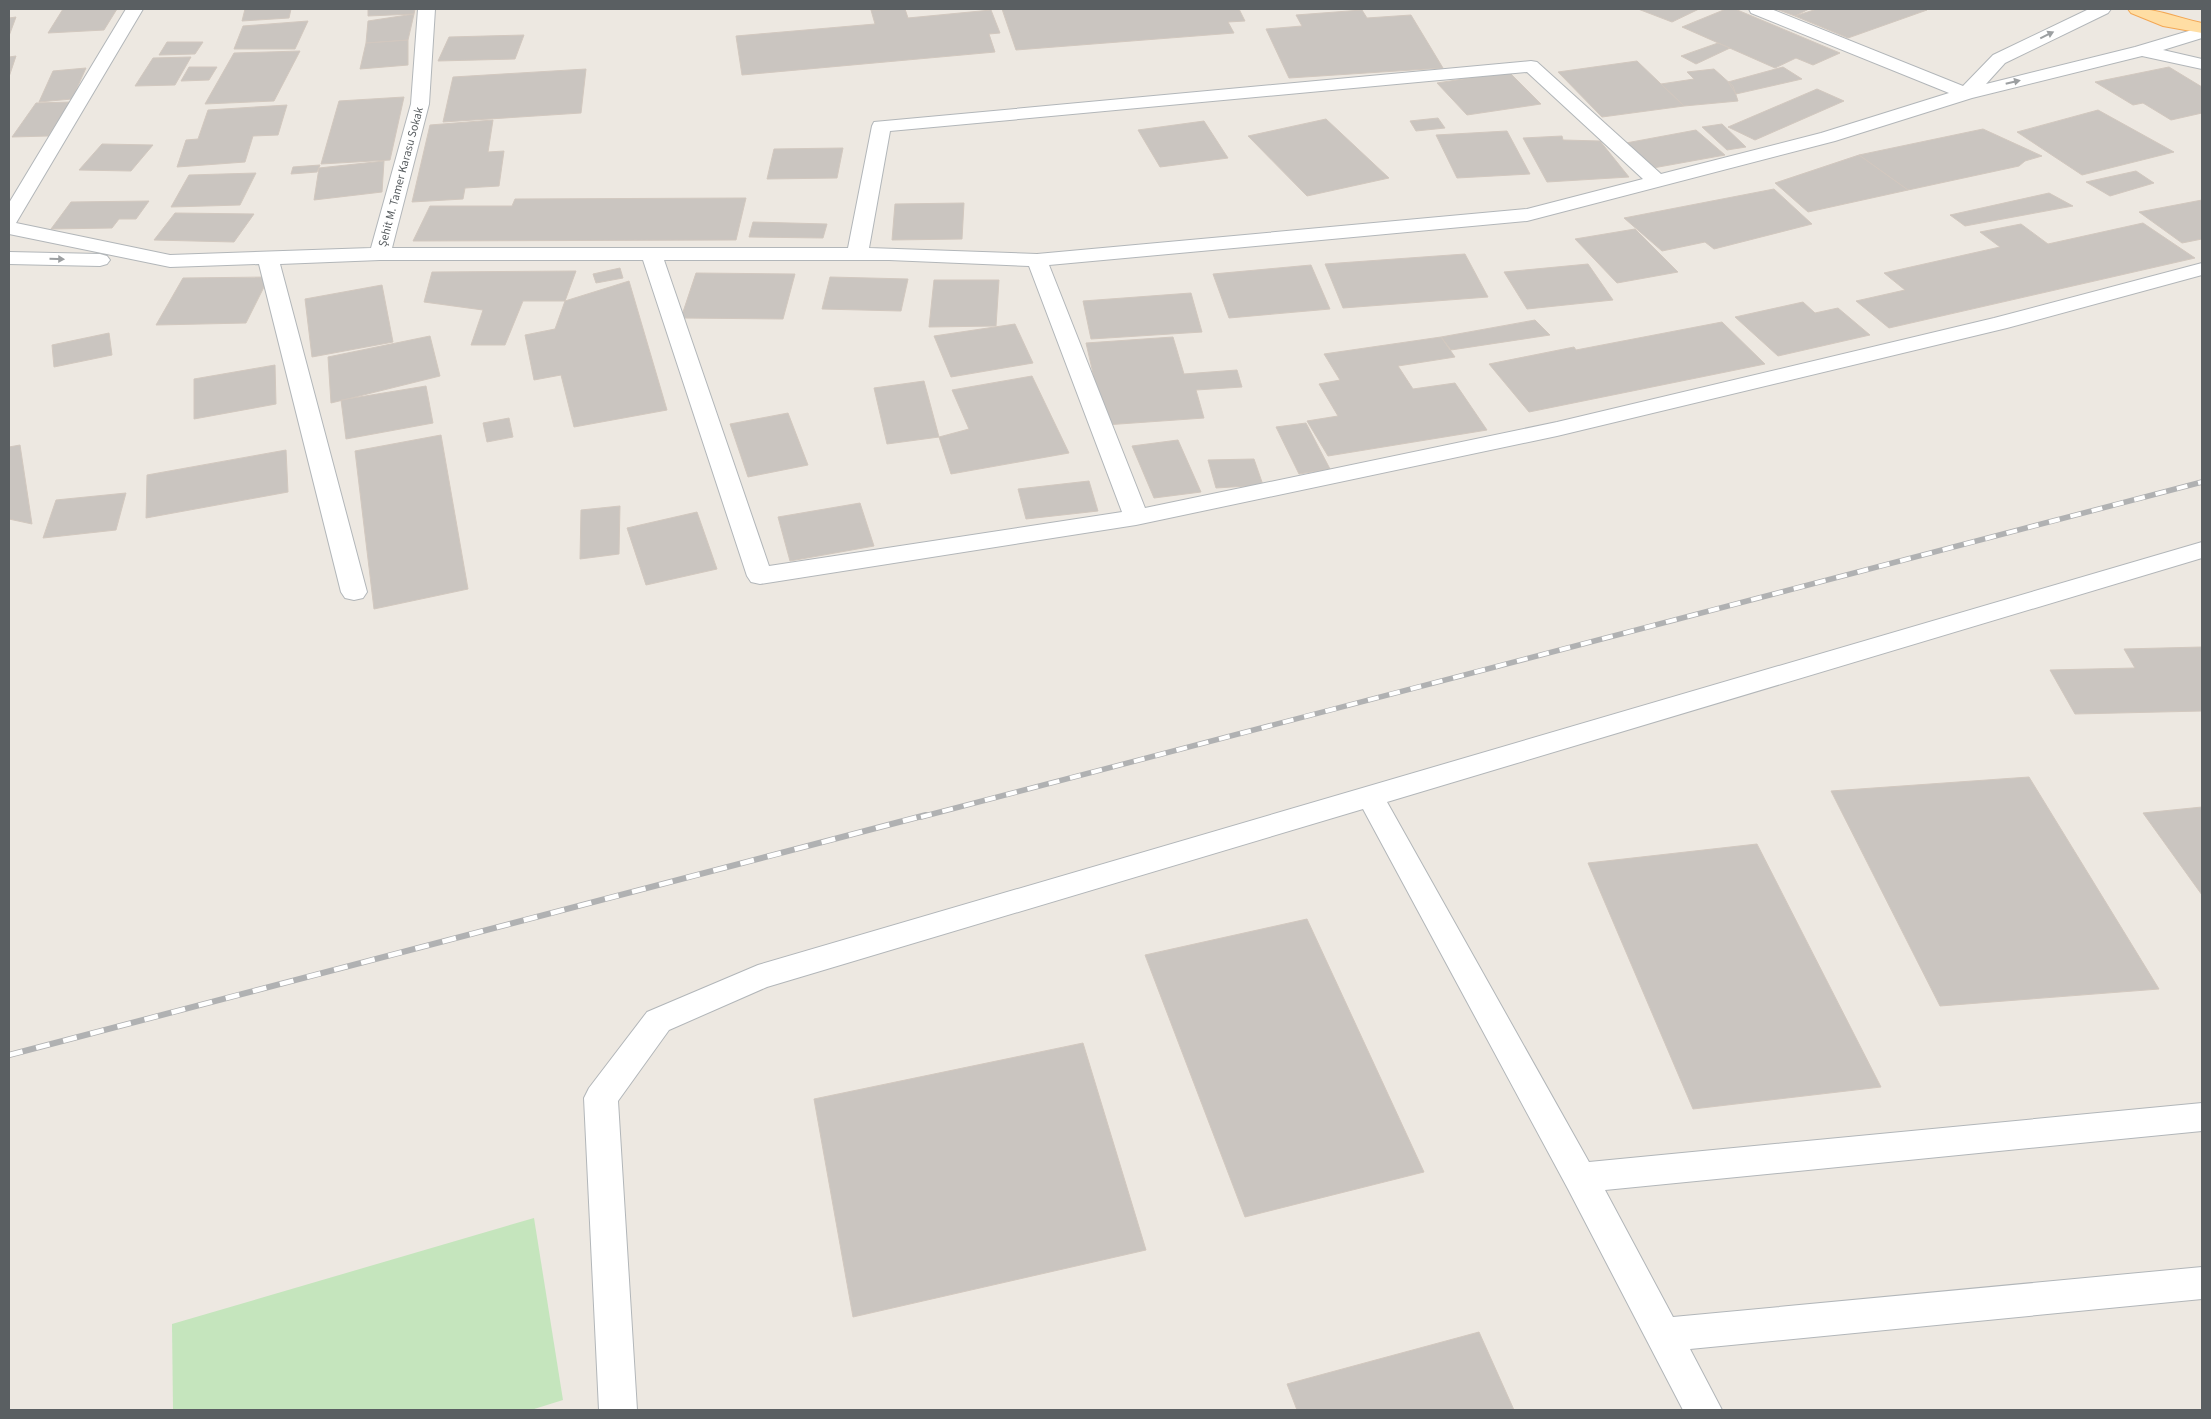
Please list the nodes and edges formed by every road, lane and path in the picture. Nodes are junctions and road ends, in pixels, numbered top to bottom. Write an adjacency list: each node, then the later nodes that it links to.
1 (134, 9): 12 (street)
2 (426, 9): 14 (street, Şehit M. Tamer Karasu Sokak)
3 (1757, 9): 10 (street)
4 (2102, 9): 10 (street, one-way to 4)
5 (2137, 9): 6 (main road)
6 (2202, 28)
7 (2202, 32): 8 (street)
8 (2141, 51): 9 (street); 10 (street, one-way to 8)
9 (2202, 64)
10 (1966, 94): 11 (street)
11 (1656, 180): 16 (street); 19 (street)
12 (9, 219)
13 (9, 228): 20 (street)
14 (380, 254): 15 (street); 18 (street)
15 (651, 254): 16 (street); 22 (street)
16 (857, 254): 19 (street)
17 (9, 258): 20 (street, one-way to 20)
18 (268, 258): 20 (street); 24 (street)
19 (1037, 260): 22 (street)
20 (170, 261)
21 (2202, 269): 22 (street)
22 (1136, 517)
23 (2202, 550): 25 (street)
24 (354, 592)
25 (1370, 796): 27 (street); 30 (street)
26 (2202, 1116): 27 (street)
27 (1580, 1178): 29 (street)
28 (2202, 1283): 29 (street)
29 (1663, 1335): 31 (street)
30 (618, 1410)
31 (1703, 1410)

